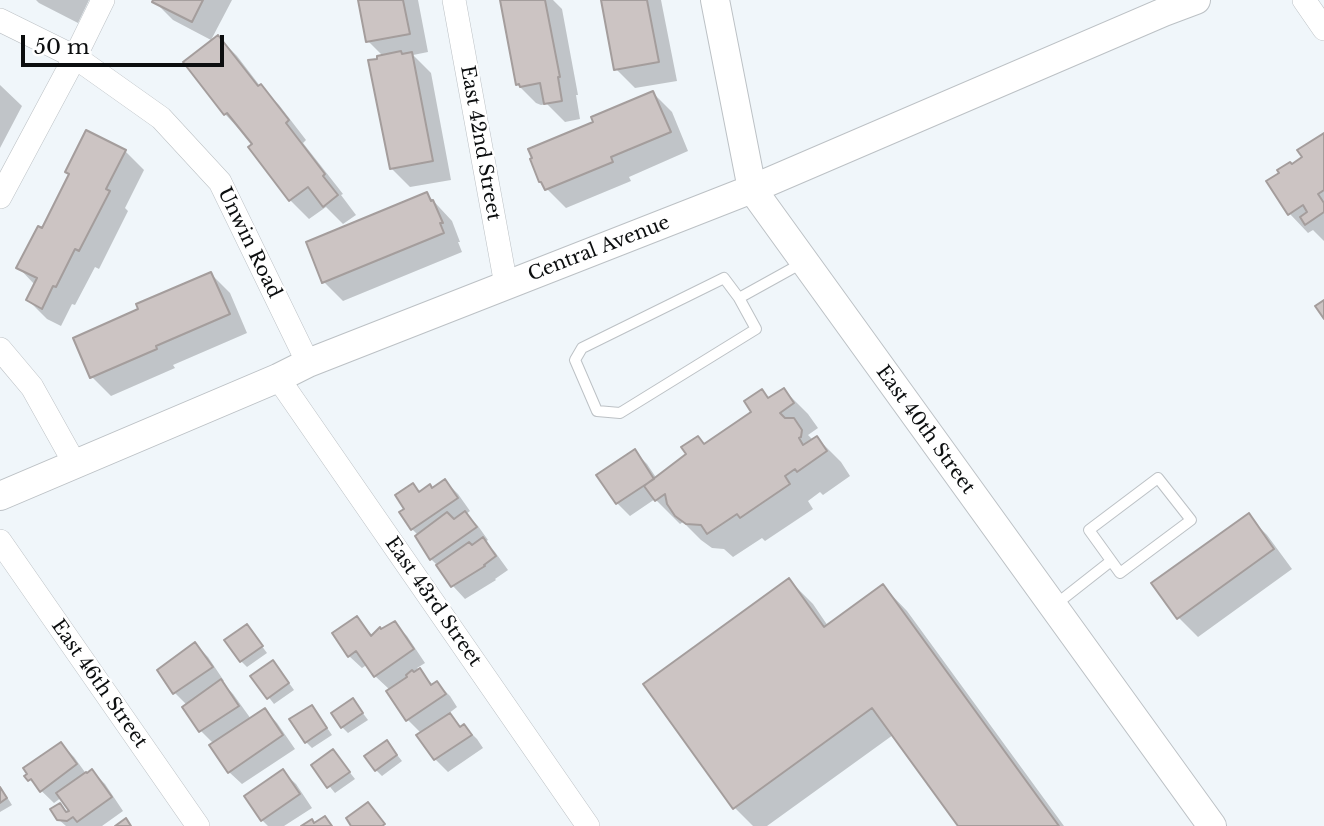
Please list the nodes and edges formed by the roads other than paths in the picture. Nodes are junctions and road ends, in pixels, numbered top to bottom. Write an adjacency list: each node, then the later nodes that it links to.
1 (103, 0): 9 (street)
2 (454, 0): 13 (street, East 42nd Street)
3 (715, 0): 10 (street, East 40th Street)
4 (1196, 0): 6 (street, Central Avenue)
5 (1304, 0): 8 (street)
6 (1163, 6): 10 (street, Central Avenue)
7 (0, 20): 9 (street, Unwin Road)
8 (1324, 29)
9 (75, 57): 11 (street); 16 (street, Unwin Road)
10 (752, 189): 12 (street, East 40th Street); 13 (street, Central Avenue)
11 (0, 197)
12 (804, 262): 14 (lane); 22 (street, East 40th Street)
13 (506, 285): 16 (street, Central Avenue)
14 (739, 298): 14 (lane)
15 (0, 349): 18 (street)
16 (308, 363): 17 (street, Central Avenue)
17 (278, 377): 18 (street, Central Avenue); 24 (street, East 43rd Street)
18 (75, 464): 19 (street, Central Avenue)
19 (0, 496)
20 (0, 541): 23 (street, East 46th Street)
21 (1111, 561): 21 (lane); 22 (lane)
22 (1053, 606): 25 (street, East 40th Street)
23 (198, 826)
24 (588, 826)
25 (1212, 826)

